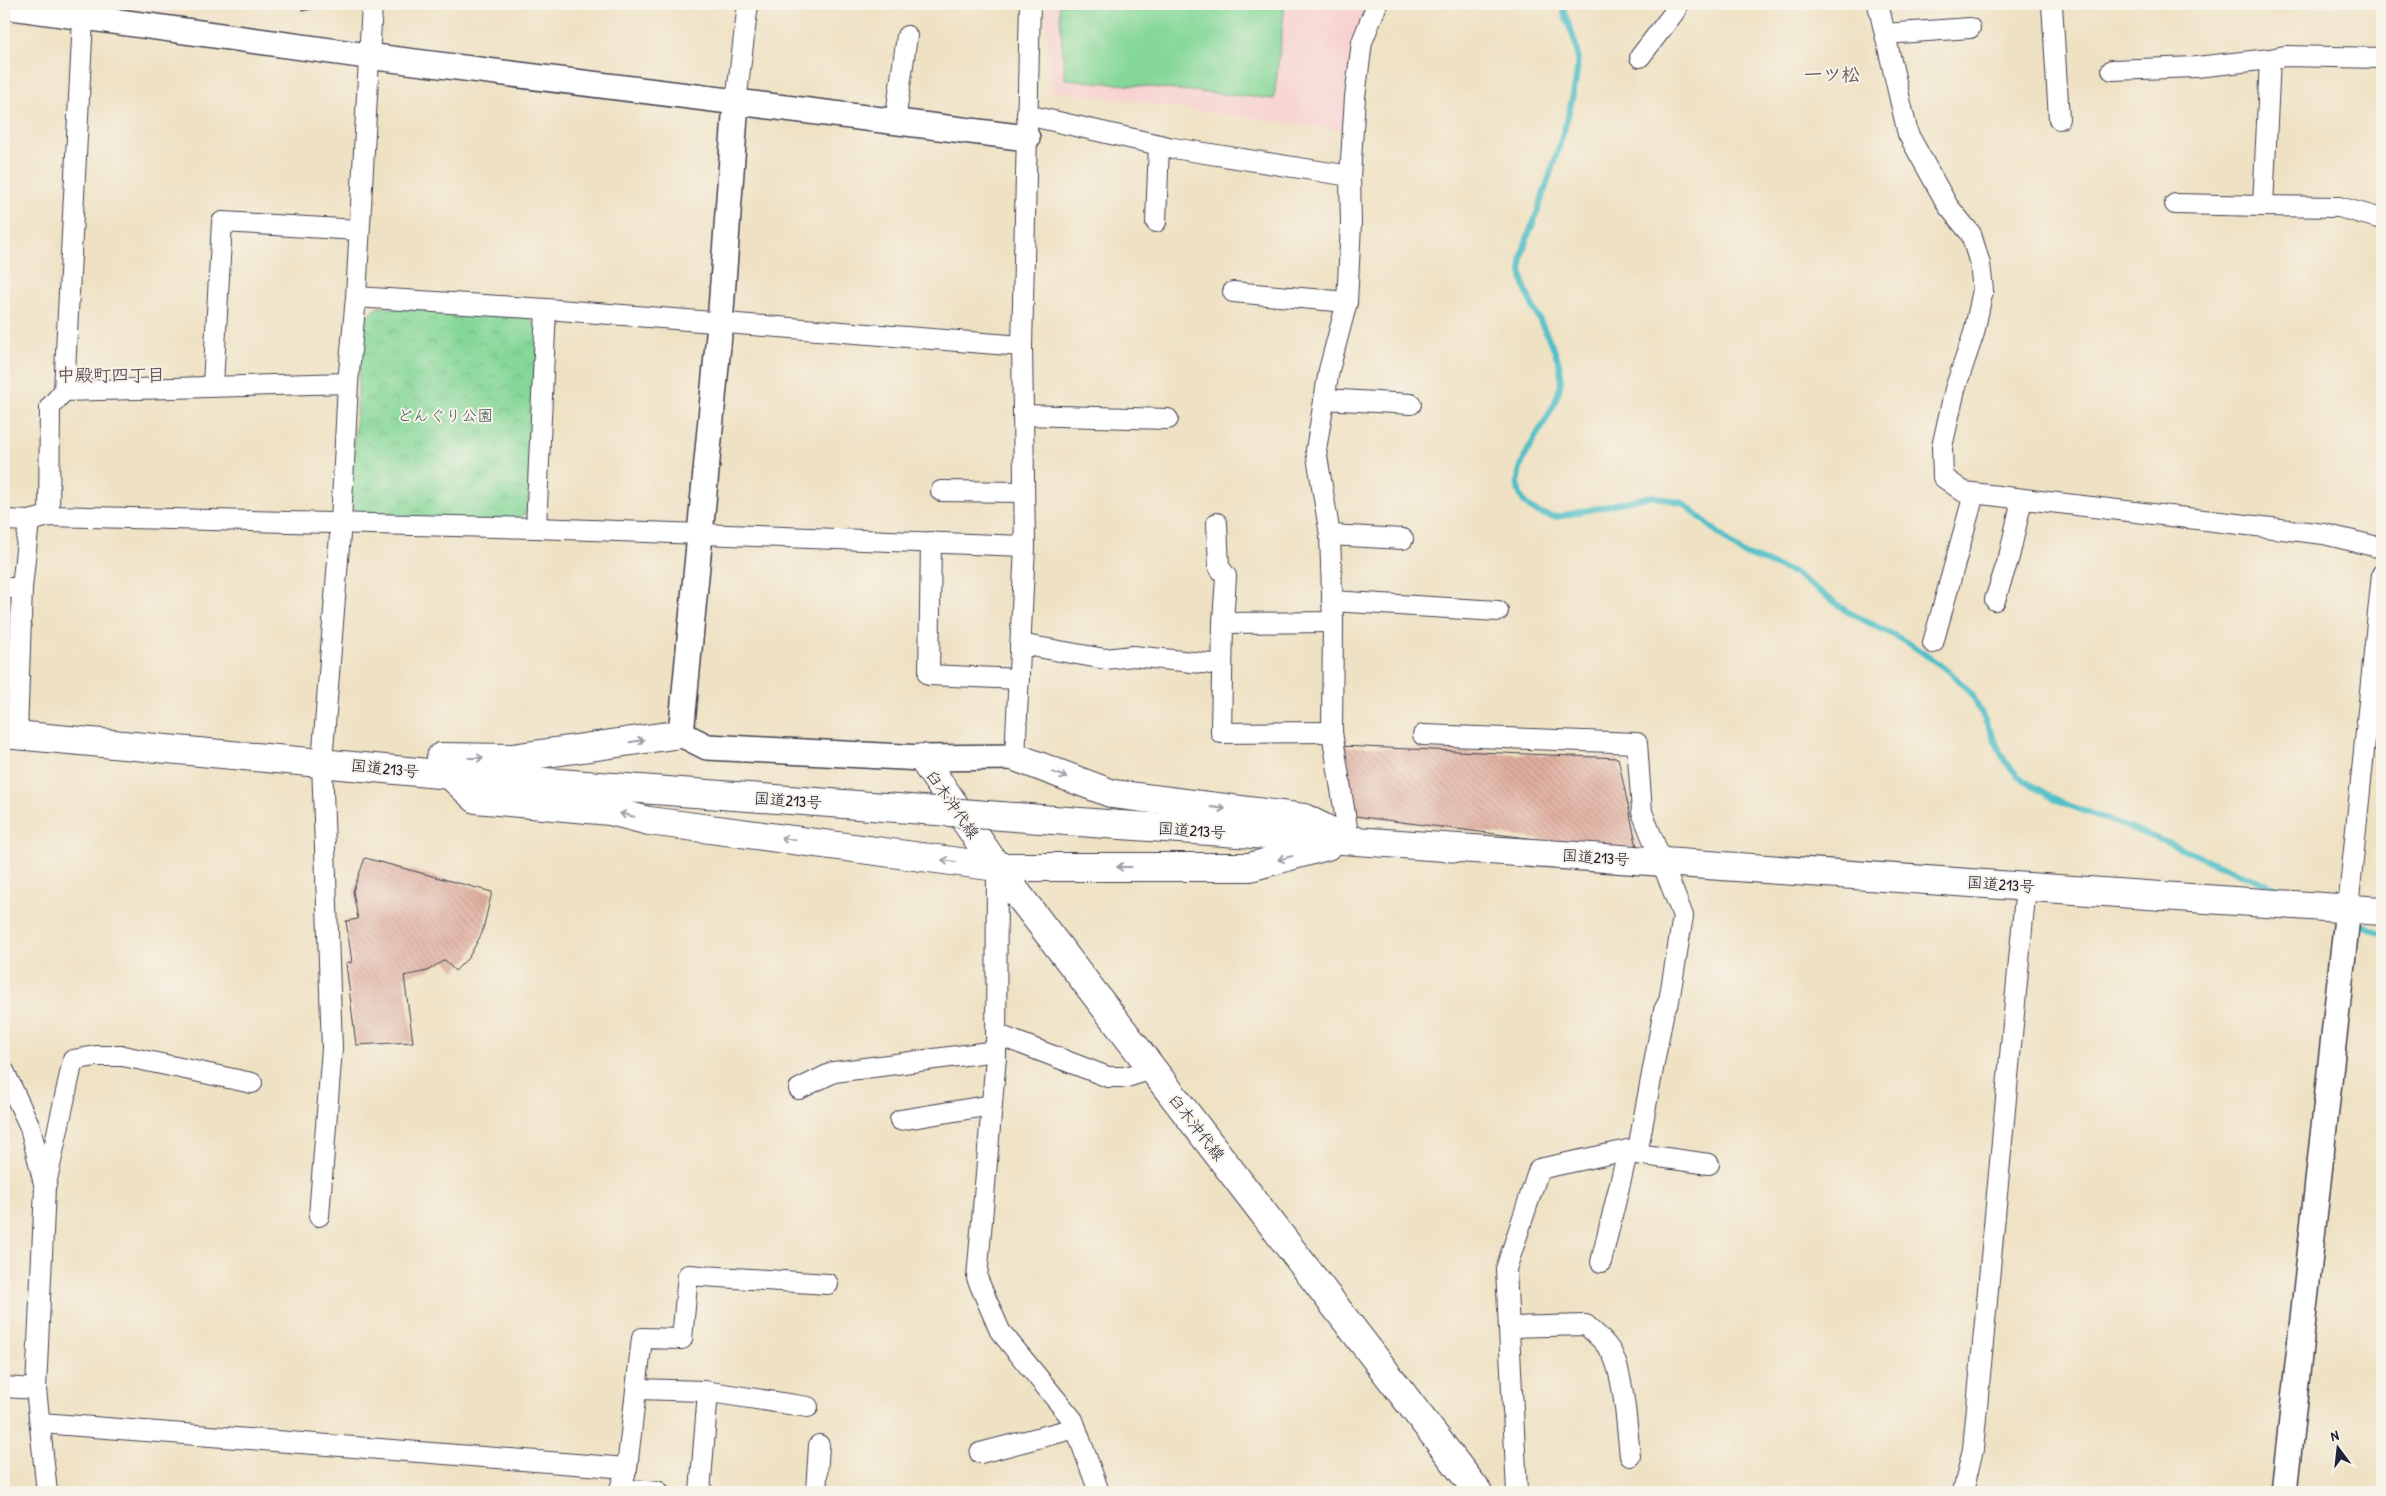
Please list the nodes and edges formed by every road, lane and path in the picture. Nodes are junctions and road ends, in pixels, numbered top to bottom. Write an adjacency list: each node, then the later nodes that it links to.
1 (372, 4): 13 (street)
2 (748, 4): 18 (street)
3 (1030, 4): 21 (street)
4 (1377, 4): 23 (street)
5 (1676, 4): 14 (street)
6 (1878, 4): 11 (street)
7 (2052, 4): 19 (street)
8 (4, 6): 9 (street)
9 (83, 19): 13 (street); 37 (street)
10 (1970, 28): 11 (street)
11 (1885, 34): 44 (street)
12 (907, 36): 20 (street)
13 (367, 56): 18 (street); 28 (street)
14 (1640, 57)
15 (2382, 58): 16 (street)
16 (2270, 59): 17 (street); 25 (street)
17 (2112, 70)
18 (736, 102): 20 (street); 33 (street)
19 (2059, 119)
20 (896, 122): 21 (street)
21 (1027, 127): 22 (street); 34 (street)
22 (1159, 145): 23 (street); 27 (street)
23 (1350, 176): 31 (street)
24 (2175, 204): 25 (street)
25 (2263, 206): 26 (street)
26 (2382, 219)
27 (1156, 222)
28 (358, 230): 30 (street); 36 (street)
29 (1233, 292): 31 (street)
30 (356, 297): 32 (street); 35 (street)
31 (1347, 302): 38 (street)
32 (546, 309): 33 (street); 51 (street)
33 (720, 324): 34 (street); 52 (street)
34 (1022, 346): 40 (street)
35 (348, 383): 36 (street); 49 (street)
36 (213, 386): 37 (street)
37 (64, 390): 46 (street)
38 (1324, 399): 39 (street); 53 (street)
39 (1411, 404)
40 (1023, 415): 41 (street); 43 (street)
41 (1168, 419)
42 (941, 491): 43 (street)
43 (1024, 492): 56 (street)
44 (1974, 494): 45 (street); 66 (street)
45 (2022, 499): 57 (street); 60 (street)
46 (49, 516): 48 (street); 49 (street)
47 (4, 520): 48 (street)
48 (29, 521): 59 (street)
49 (341, 522): 51 (street); 76 (street)
50 (1217, 523): 65 (street)
51 (536, 528): 52 (street)
52 (700, 533): 55 (street); 72 (street)
53 (1330, 536): 54 (street); 61 (street)
54 (1403, 539)
55 (931, 542): 56 (street); 69 (street)
56 (1025, 546): 67 (street)
57 (2382, 548)
58 (2382, 574): 62 (street)
59 (13, 588): 71 (street)
60 (1995, 600)
61 (1332, 601): 63 (street); 64 (street)
62 (2380, 608): 82 (street)
63 (1498, 611)
64 (1333, 622): 65 (street); 70 (street)
65 (1223, 623): 68 (street)
66 (1933, 642)
67 (1020, 644): 68 (street); 69 (street)
68 (1222, 665): 70 (street)
69 (1019, 679): 75 (street)
70 (1332, 732): 78 (street)
71 (10, 734): 76 (main road, 国道213号)
72 (680, 734): 74 (street); 76 (main road, one-way to 72)
73 (1423, 734): 79 (street)
74 (922, 758): 75 (street); 80 (main road, 臼木沖代線)
75 (1015, 758): 78 (main road, one-way to 78)
76 (322, 762): 77 (main road, 国道213号); 94 (street)
77 (450, 775): 78 (main road, 国道213号, bridge); 80 (main road, one-way to 77)
78 (1349, 840): 79 (main road, 国道213号); 80 (main road, one-way to 80)
79 (1663, 862): 81 (main road, 国道213号); 91 (street)
80 (997, 867): 84 (street); 85 (main road, 臼木沖代線)
81 (2026, 886): 82 (main road, 国道213号); 117 (street)
82 (2348, 908): 83 (main road, 国道213号); 118 (street)
83 (2382, 911)
84 (996, 1042): 85 (street); 88 (street); 89 (street)
85 (1152, 1069): 115 (main road, 臼木沖代線)
86 (4, 1071): 93 (street)
87 (252, 1083): 93 (street)
88 (799, 1089)
89 (992, 1105): 90 (street); 104 (street)
90 (900, 1120)
91 (1632, 1152): 92 (street); 95 (street); 97 (street)
92 (1709, 1164)
93 (45, 1188): 99 (street)
94 (319, 1216)
95 (1601, 1262)
96 (828, 1284): 100 (street)
97 (1509, 1328): 107 (street); 116 (street)
98 (4, 1387): 99 (street)
99 (36, 1389): 103 (street)
100 (637, 1389): 101 (street); 108 (street)
101 (708, 1392): 102 (street); 112 (street)
102 (808, 1407)
103 (41, 1423): 108 (street); 110 (street)
104 (1076, 1428): 106 (street); 114 (street)
105 (819, 1445): 113 (street)
106 (980, 1453)
107 (1630, 1456)
108 (627, 1468): 109 (street)
109 (619, 1491): 111 (street)
110 (47, 1492)
111 (659, 1492)
112 (700, 1492)
113 (816, 1492)
114 (1100, 1492)
115 (1478, 1492)
116 (1517, 1492)
117 (1963, 1492)
118 (2284, 1492)

